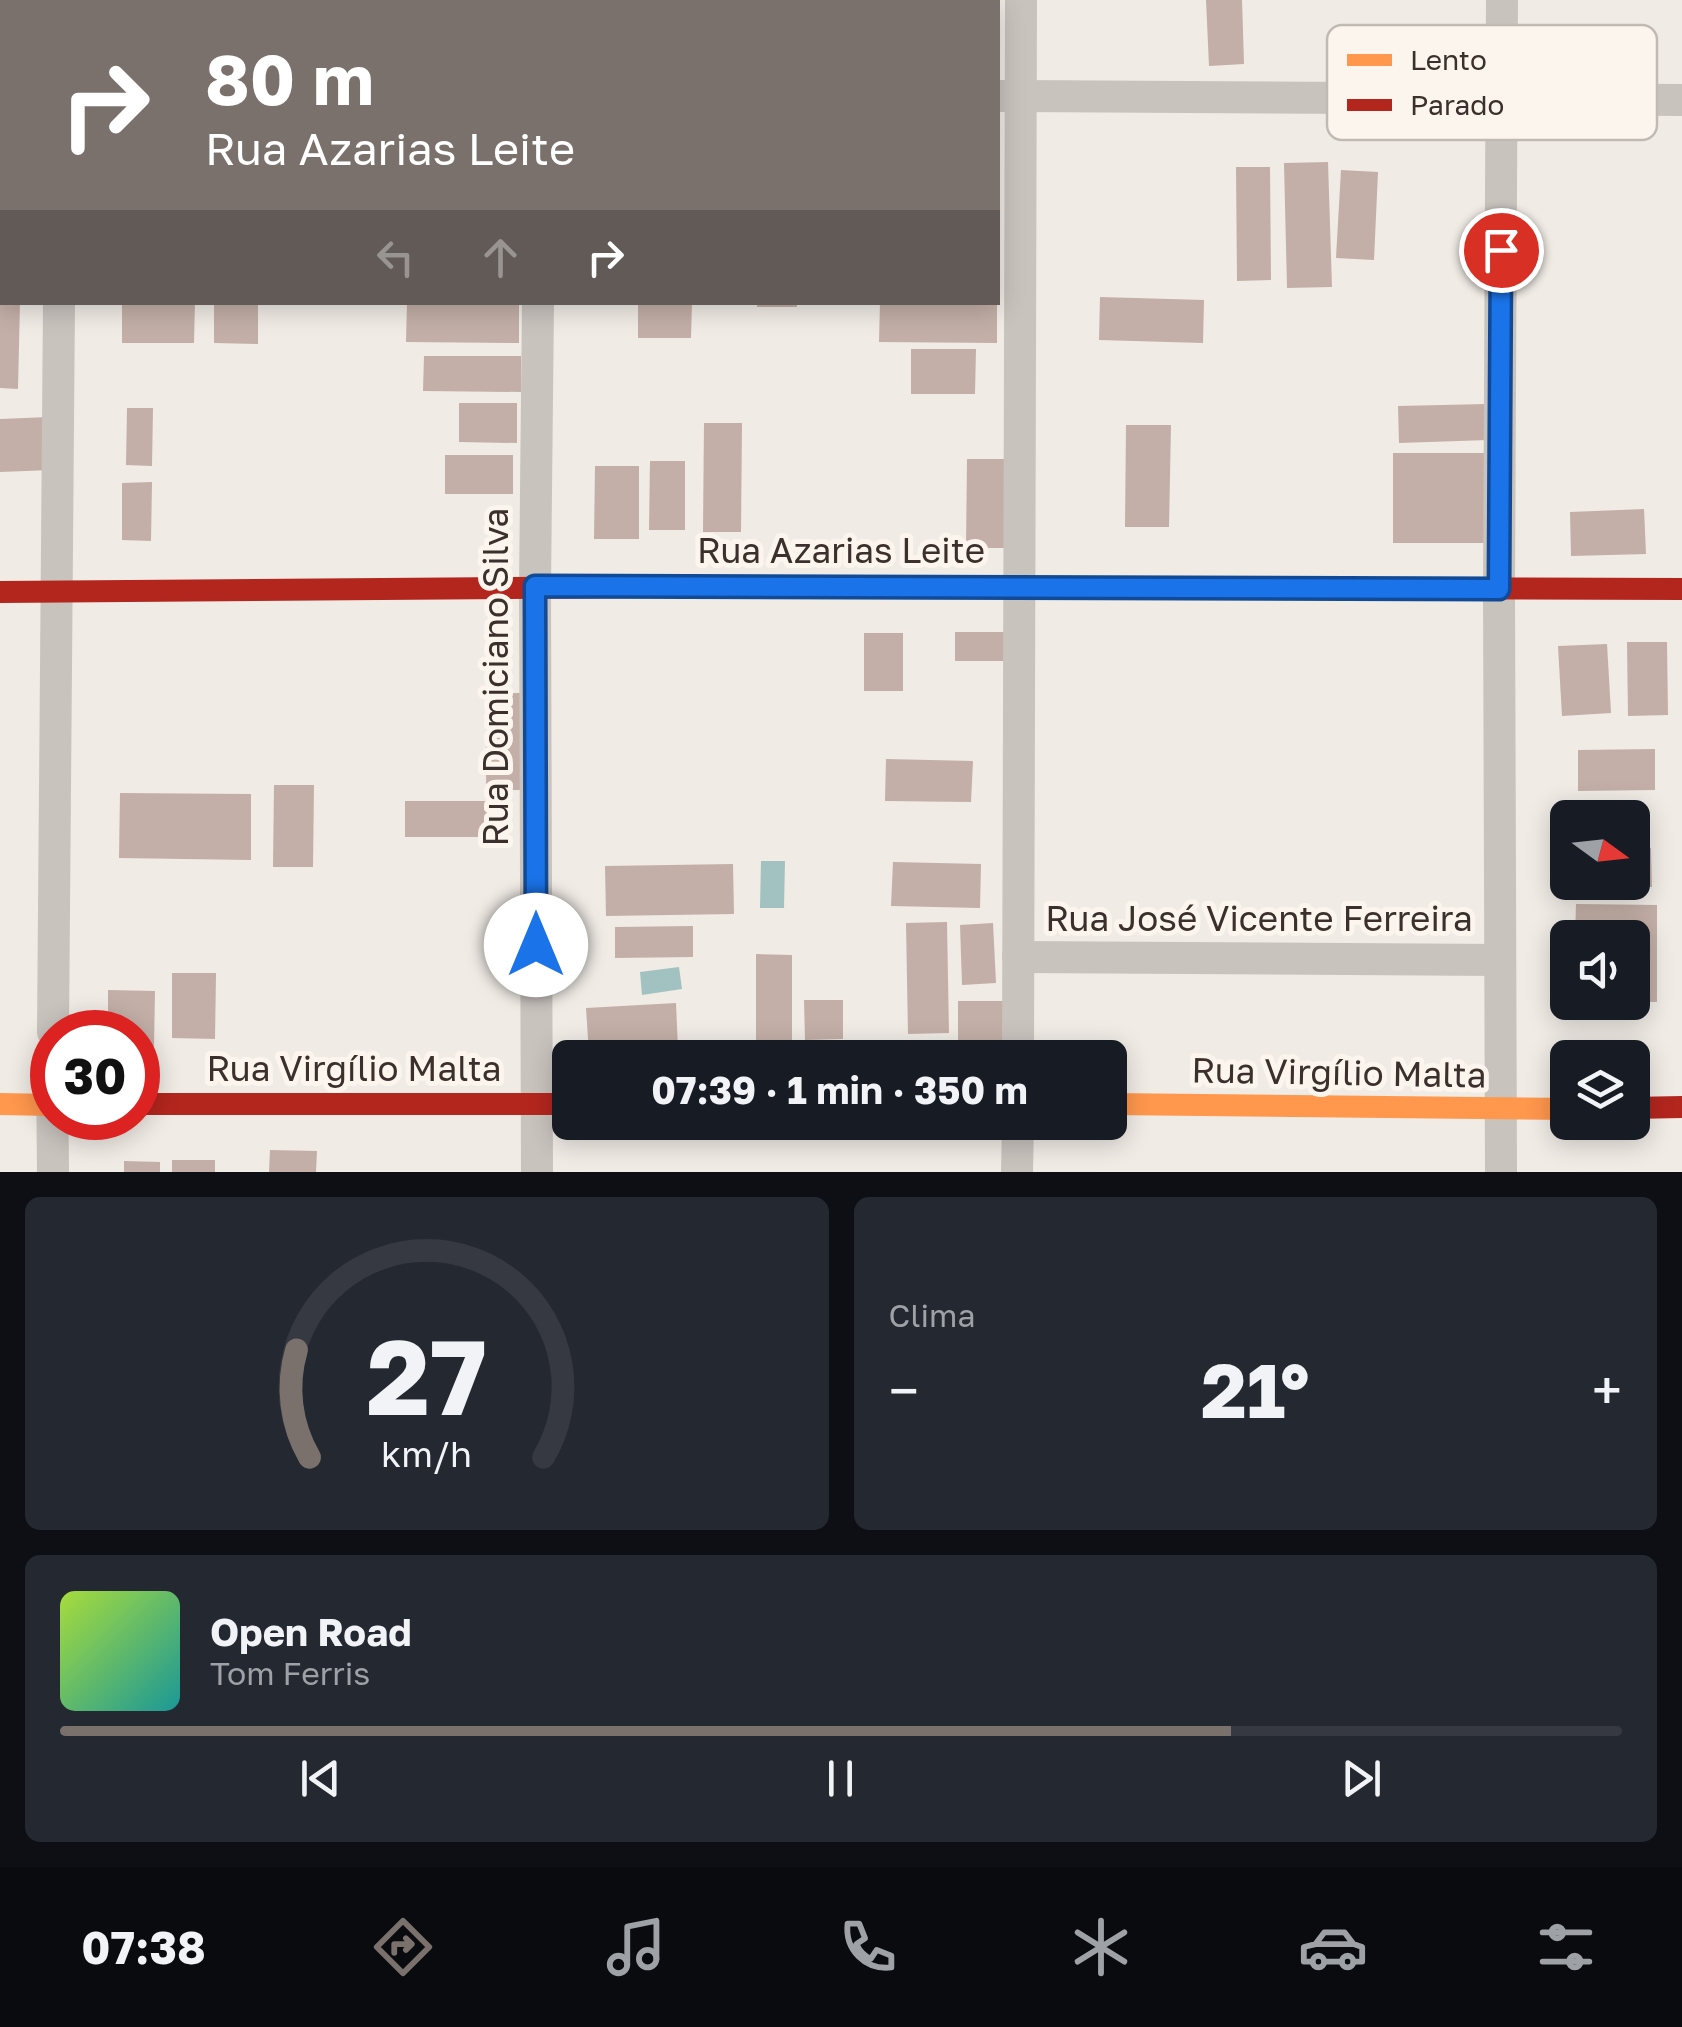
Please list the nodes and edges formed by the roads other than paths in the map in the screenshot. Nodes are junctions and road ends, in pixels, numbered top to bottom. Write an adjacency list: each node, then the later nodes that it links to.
1 (1021, 0): 4 (street)
2 (1502, 0): 3 (street)
3 (1502, 25)
4 (1008, 96): 5 (street); 10 (street)
5 (1327, 99)
6 (1501, 140): 12 (street)
7 (59, 305): 14 (street)
8 (538, 305): 9 (street, Rua Domiciano Silva)
9 (535, 586): 10 (street, Rua Azarias Leite); 14 (street, Rua Azarias Leite); 19 (street, Rua Domiciano Silva)
10 (1020, 586): 12 (street, Rua Azarias Leite); 15 (street)
11 (1682, 588): 12 (street, Rua Azarias Leite)
12 (1499, 589): 16 (street)
13 (0, 592): 14 (street, Rua Azarias Leite)
14 (58, 592): 17 (street)
15 (1018, 957): 16 (street, Rua José Vicente Ferreira); 18 (street)
16 (1500, 960): 28 (street)
17 (53, 1010)
18 (1018, 1040)
19 (552, 1049)
20 (0, 1104): 24 (street)
21 (160, 1104): 22 (street, Rua Virgílio Malta)
22 (552, 1104)
23 (1127, 1104): 28 (street, Rua Virgílio Malta)
24 (30, 1105)
25 (1682, 1107): 26 (street)
26 (1650, 1108)
27 (1550, 1109): 28 (street, Rua Virgílio Malta)
28 (1500, 1110): 35 (street)
29 (552, 1112): 33 (street, Rua Domiciano Silva)
30 (52, 1140): 32 (street)
31 (1018, 1140): 34 (street)
32 (52, 1172)
33 (538, 1172)
34 (1018, 1172)
35 (1502, 1172)

